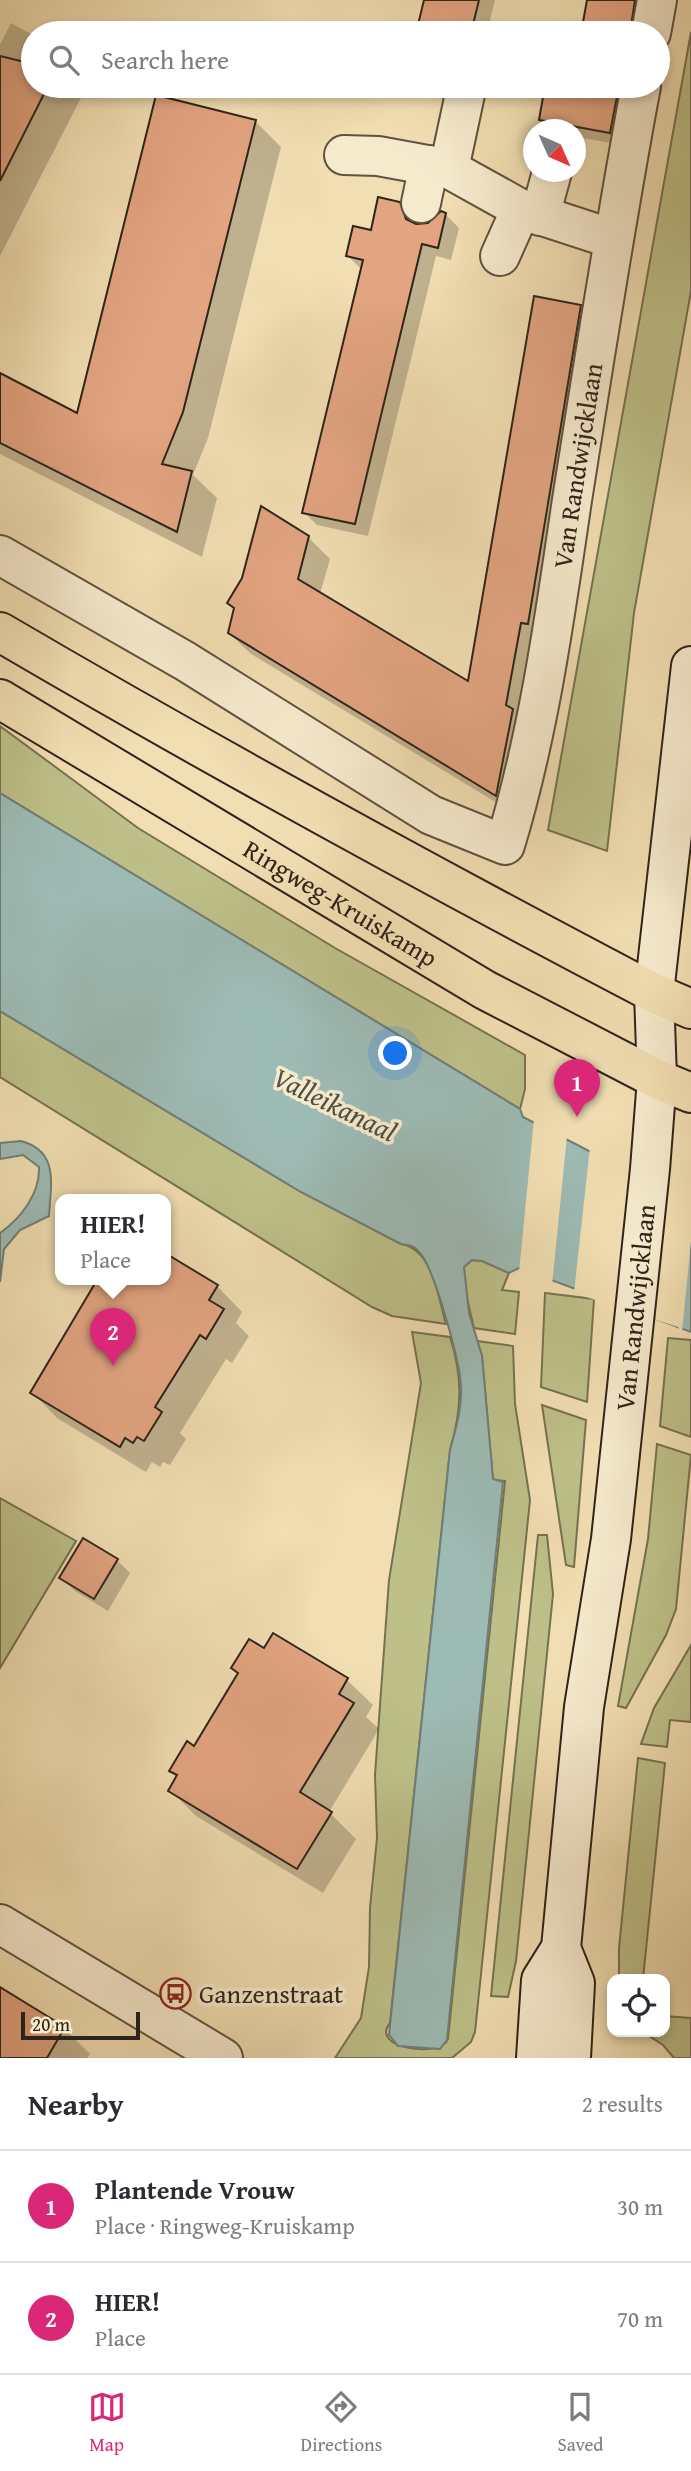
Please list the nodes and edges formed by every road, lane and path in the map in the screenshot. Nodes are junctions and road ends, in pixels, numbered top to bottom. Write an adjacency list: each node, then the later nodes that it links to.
1 (657, 0): 2 (street)
2 (653, 21)
3 (464, 98): 6 (street)
4 (639, 98): 10 (street, Van Randwijcklaan)
5 (344, 155): 6 (street)
6 (439, 167): 8 (street); 9 (street)
7 (547, 182): 9 (street)
8 (421, 203)
9 (531, 213): 10 (street); 11 (street)
10 (613, 239): 12 (street, Van Randwijcklaan)
11 (500, 256)
12 (0, 555)
13 (0, 632): 16 (main road)
14 (691, 666): 16 (street, Van Randwijcklaan)
15 (0, 699): 18 (main road, Ringweg-Kruiskamp)
16 (653, 993): 17 (main road); 18 (street, Van Randwijcklaan)
17 (691, 1009)
18 (674, 1086): 20 (street, Van Randwijcklaan)
19 (0, 1924): 21 (street)
20 (561, 1948): 22 (street, Van Randwijcklaan); 23 (street, Van Randwijcklaan)
21 (223, 2058)
22 (536, 2058)
23 (571, 2058)

